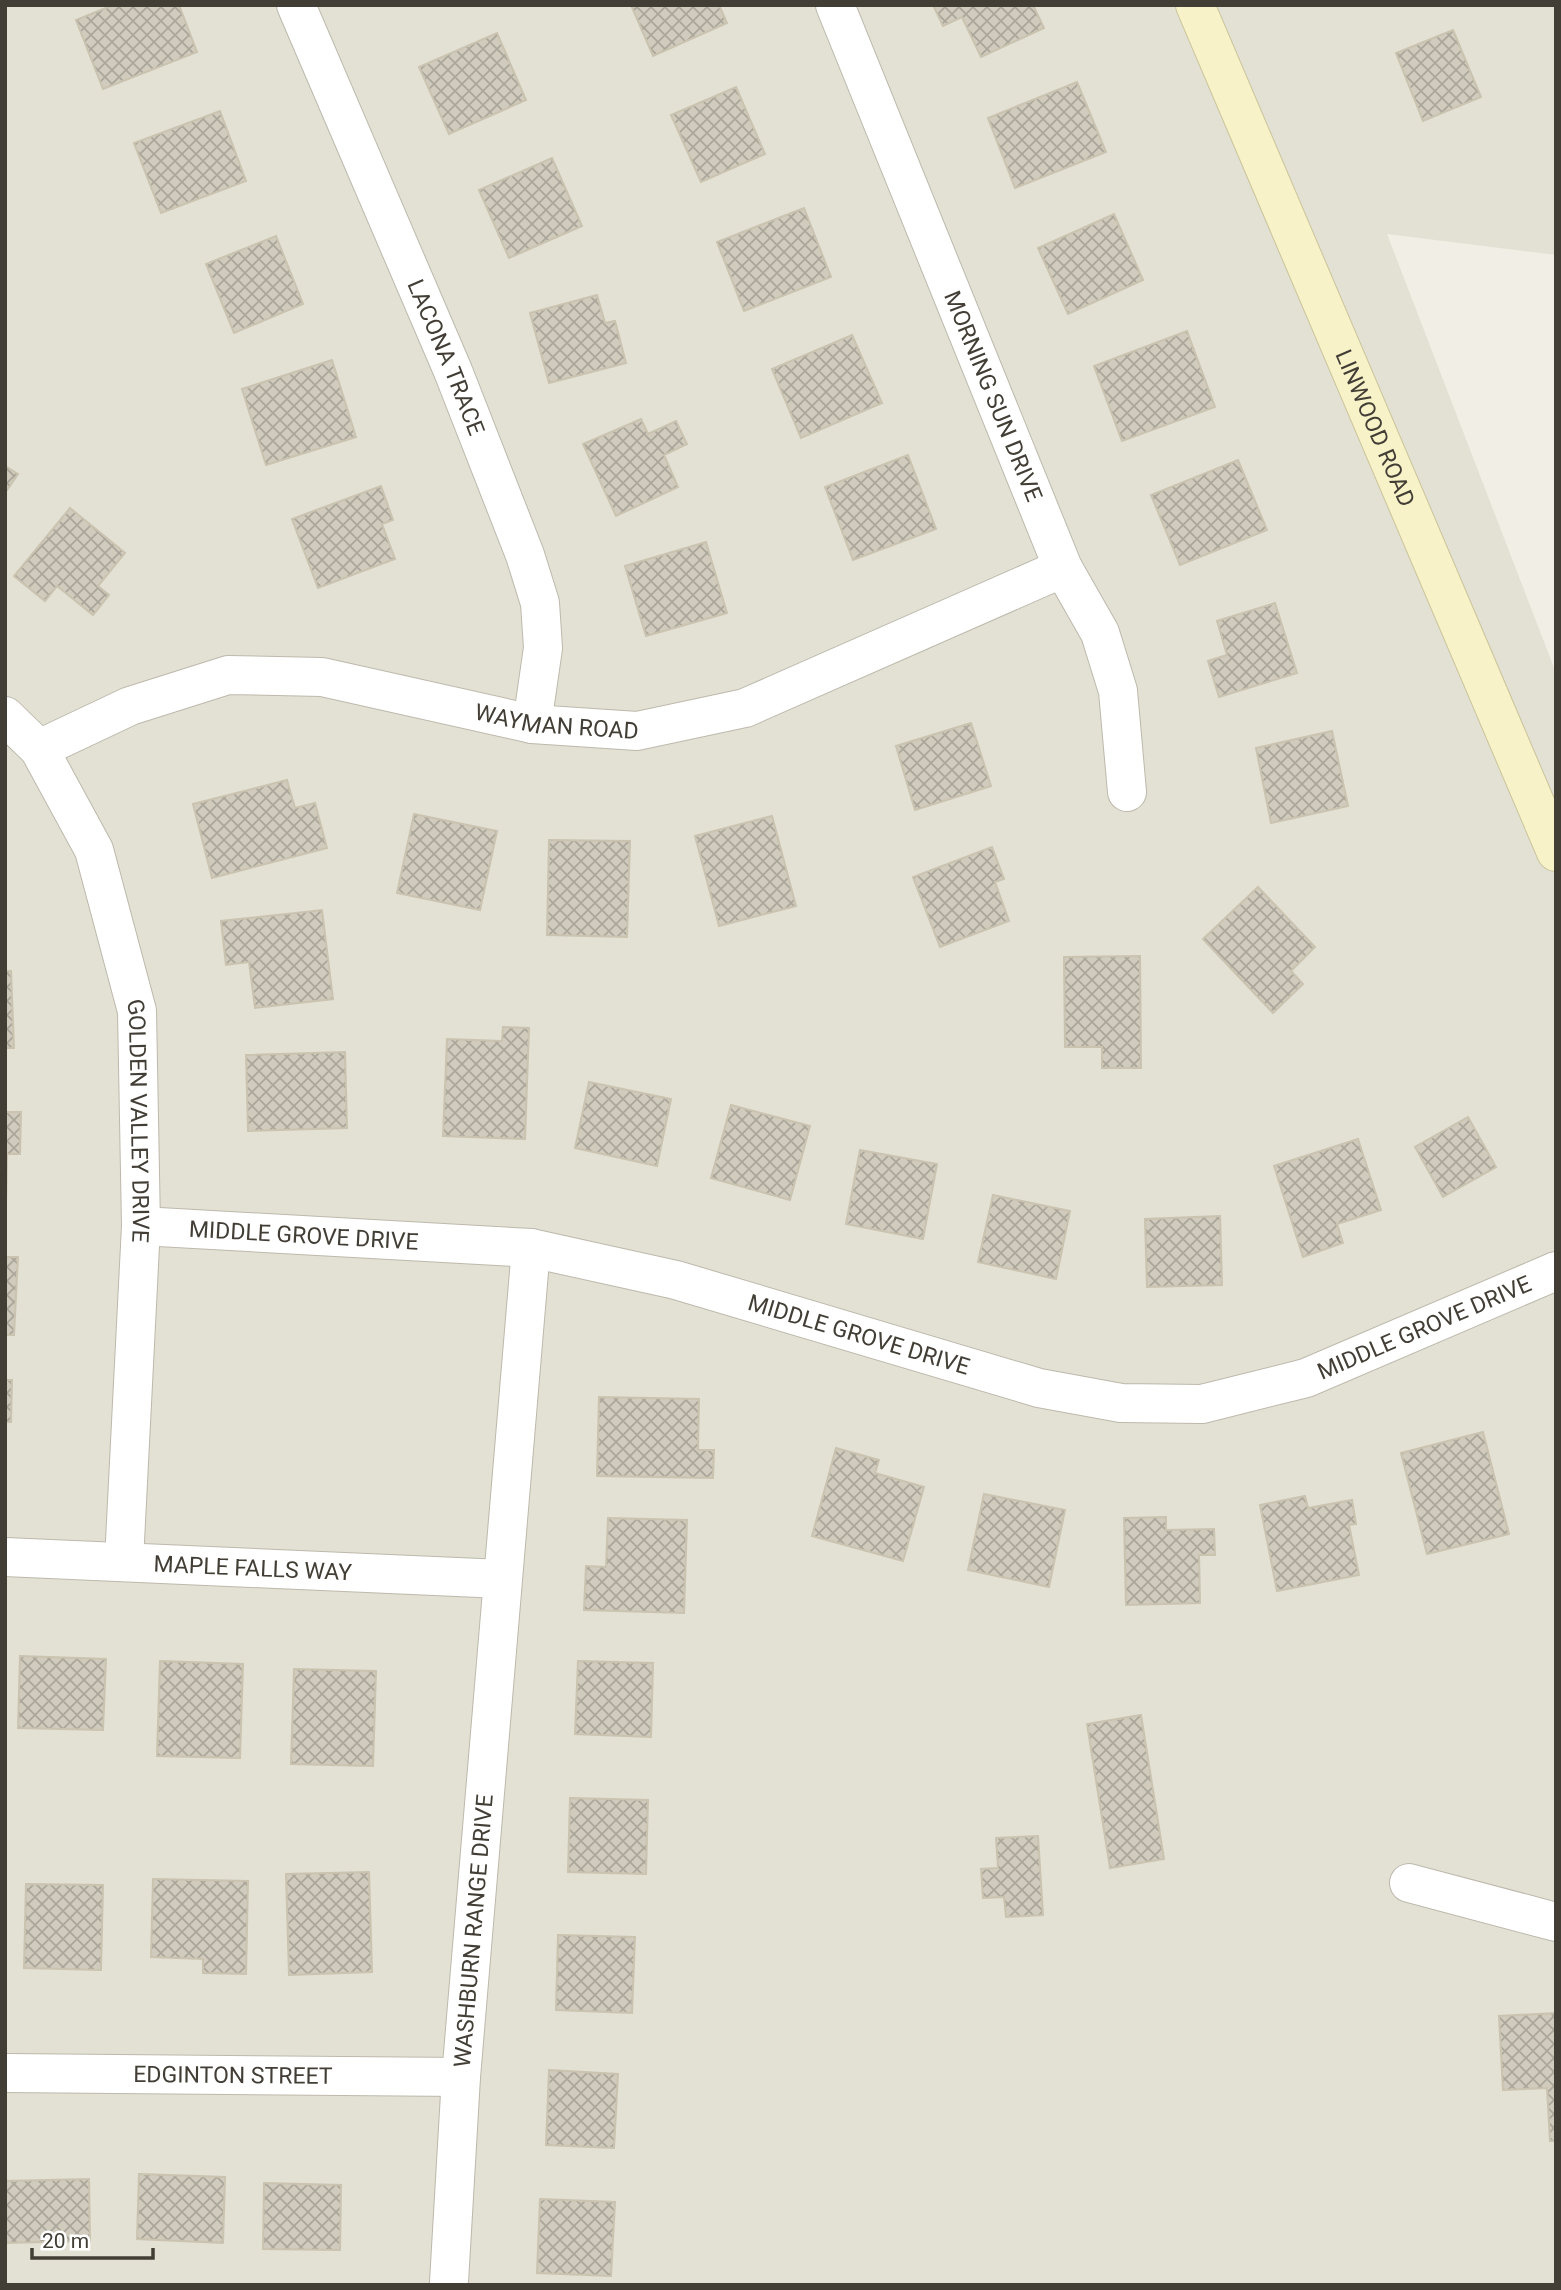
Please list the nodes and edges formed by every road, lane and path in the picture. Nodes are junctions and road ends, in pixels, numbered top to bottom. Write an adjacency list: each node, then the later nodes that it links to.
1 (296, 5): 6 (street, LACONA TRACE)
2 (835, 5): 4 (street, MORNING SUN DRIVE)
3 (1195, 5): 9 (street, LINWOOD ROAD)
4 (1063, 568): 6 (street, WAYMAN ROAD); 8 (street, MORNING SUN DRIVE)
5 (5, 716): 7 (street, GOLDEN VALLEY DRIVE)
6 (532, 724): 7 (street, WAYMAN ROAD)
7 (39, 749): 10 (street, GOLDEN VALLEY DRIVE)
8 (1127, 792)
9 (1556, 852)
10 (141, 1226): 11 (street, MIDDLE GROVE DRIVE); 14 (street, GOLDEN VALLEY DRIVE)
11 (531, 1248): 12 (street, MIDDLE GROVE DRIVE); 15 (street)
12 (1556, 1271)
13 (5, 1557): 14 (street, MAPLE FALLS WAY)
14 (124, 1561): 15 (street, MAPLE FALLS WAY)
15 (502, 1579): 19 (street, WASHBURN RANGE DRIVE)
16 (1409, 1884): 17 (street)
17 (1556, 1922)
18 (5, 2073): 19 (street, EDGINTON STREET)
19 (461, 2077): 20 (street, WASHBURN RANGE DRIVE)
20 (449, 2282)

